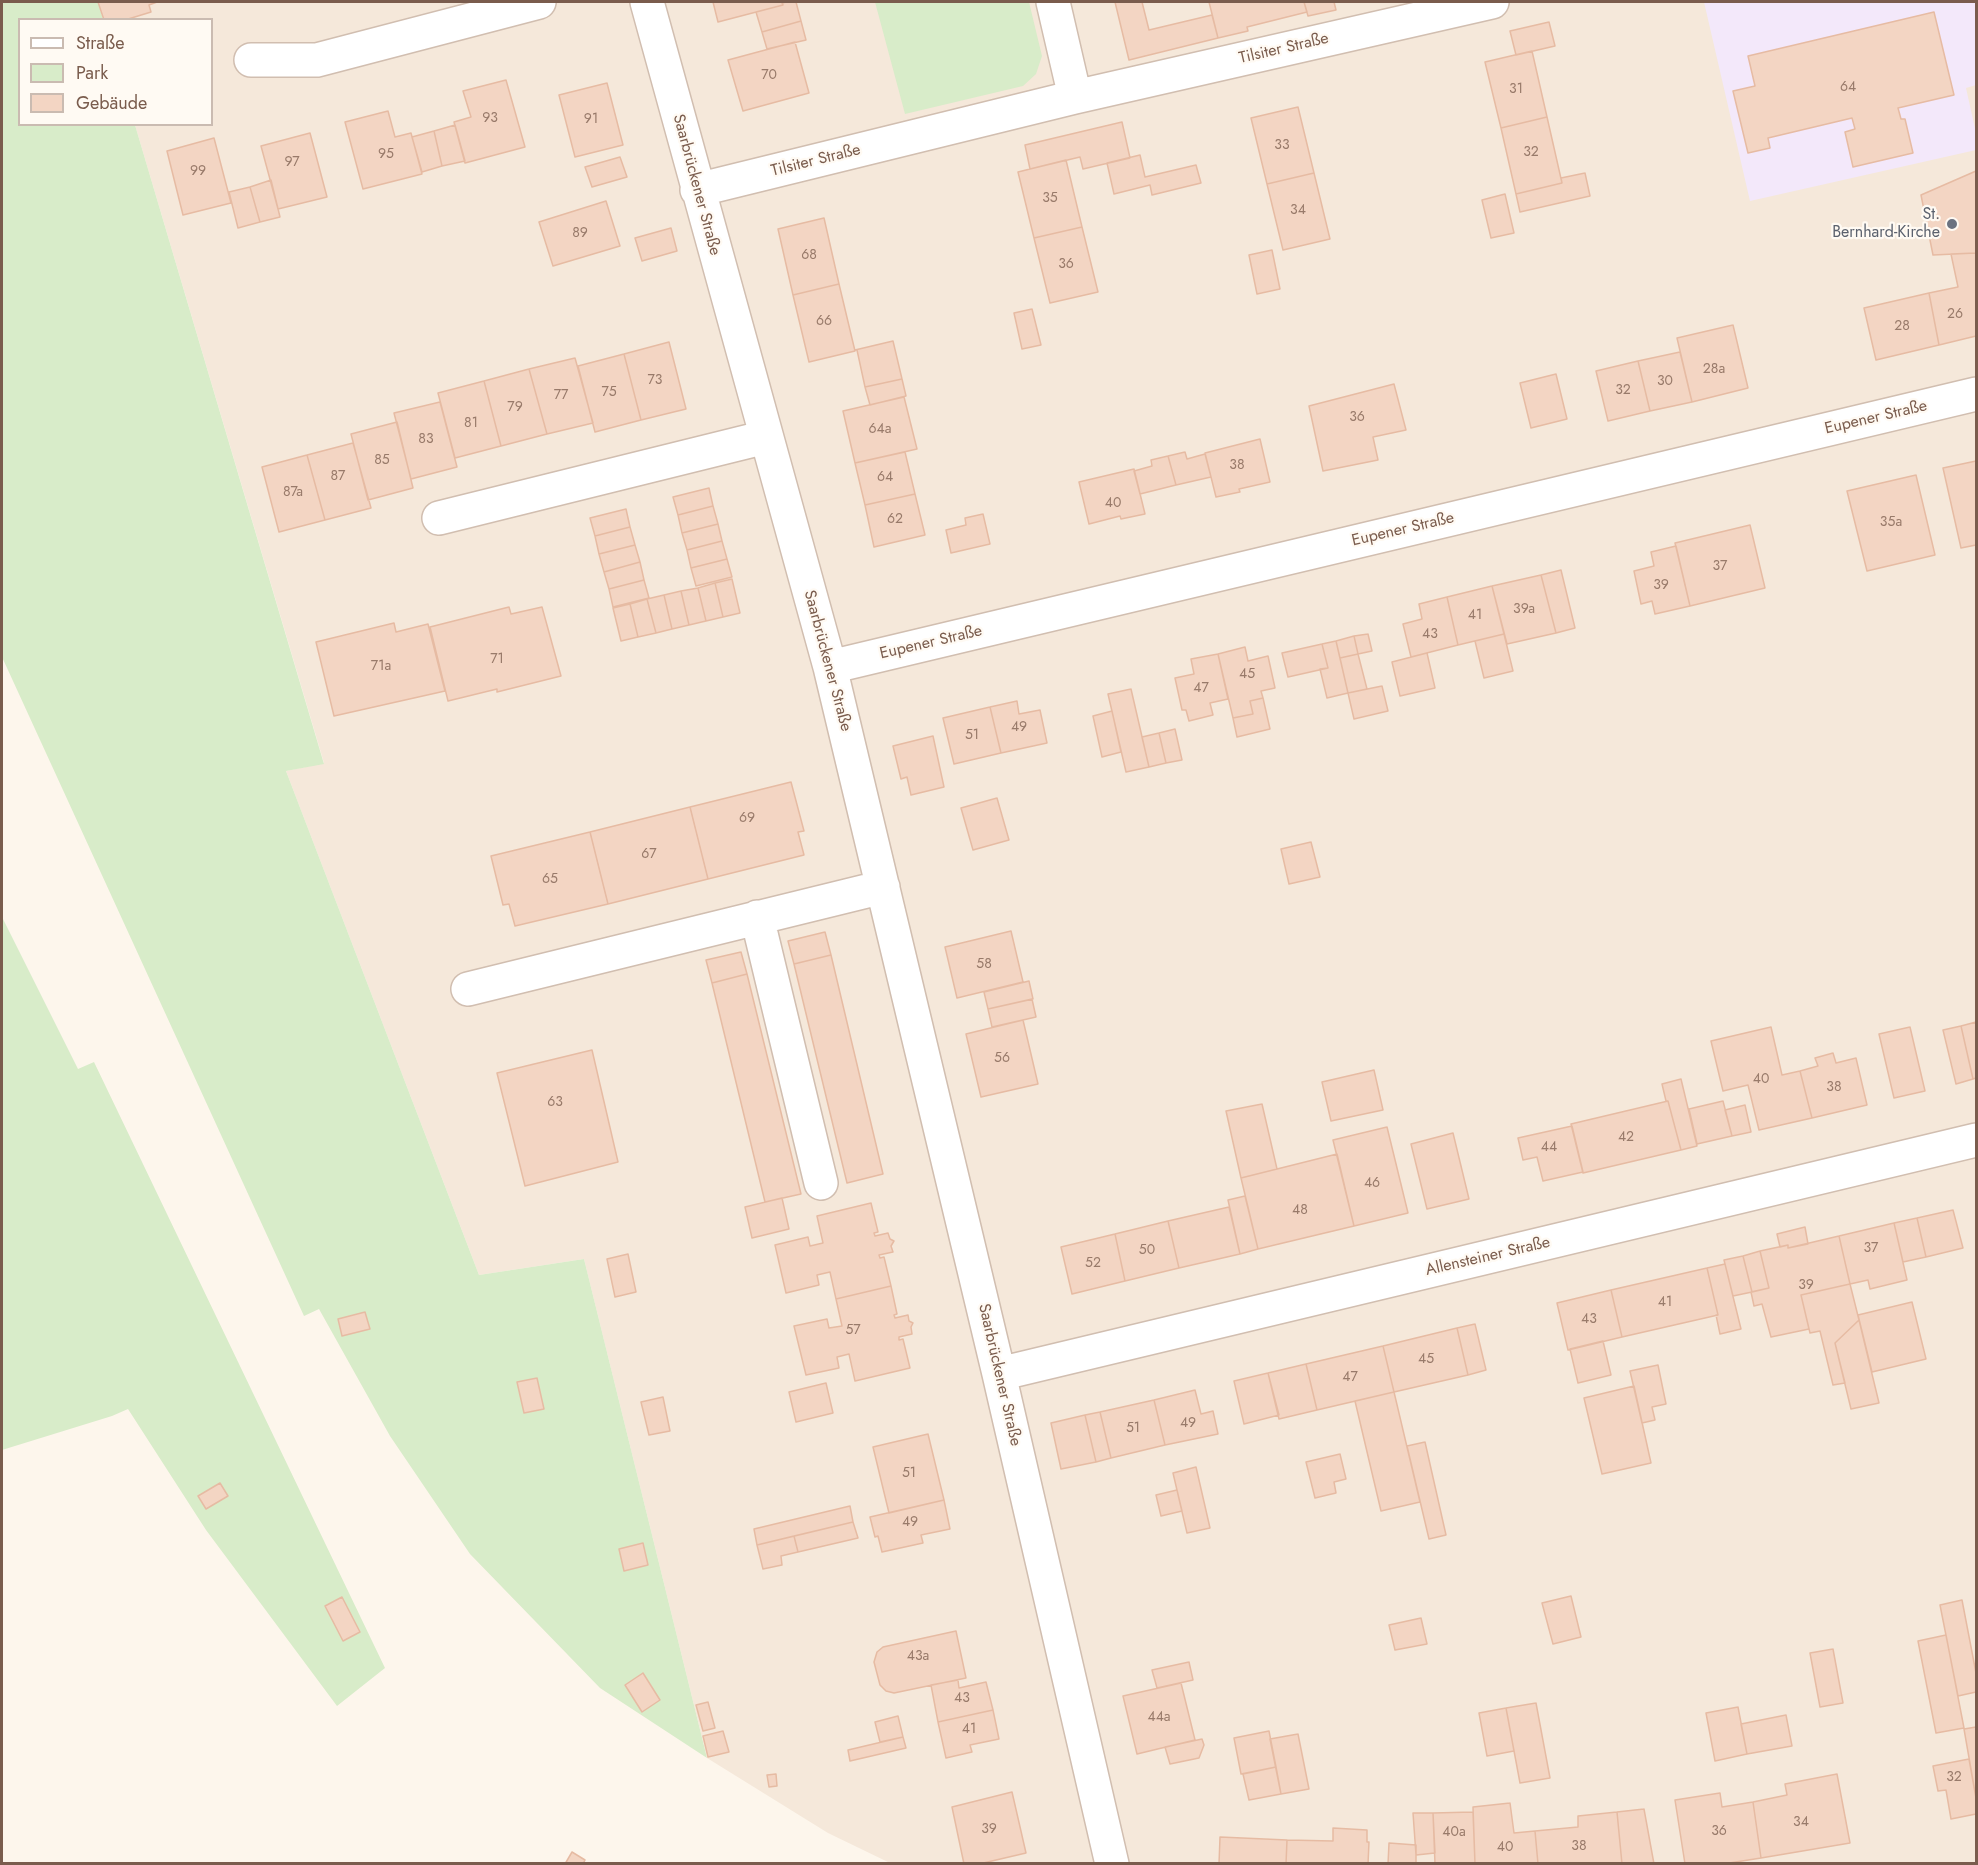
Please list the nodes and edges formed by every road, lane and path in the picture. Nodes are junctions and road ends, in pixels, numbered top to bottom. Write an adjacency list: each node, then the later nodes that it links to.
1 (539, 2): 5 (street)
2 (647, 2): 7 (street, Saarbrückener Straße)
3 (1053, 2): 6 (street)
4 (1492, 2): 6 (street, Tilsiter Straße)
5 (251, 60)
6 (1075, 97): 7 (street, Tilsiter Straße)
7 (697, 190): 9 (street, Saarbrückener Straße)
8 (1977, 394): 11 (street, Eupener Straße)
9 (766, 437): 10 (street); 11 (street, Saarbrückener Straße)
10 (439, 518)
11 (830, 667): 12 (street, Saarbrückener Straße)
12 (883, 887): 13 (street); 17 (street, Saarbrückener Straße)
13 (757, 917): 14 (street); 16 (street)
14 (468, 989)
15 (1977, 1140): 17 (street, Allensteiner Straße)
16 (821, 1183)
17 (999, 1374): 18 (street, Saarbrückener Straße)
18 (1112, 1863)

